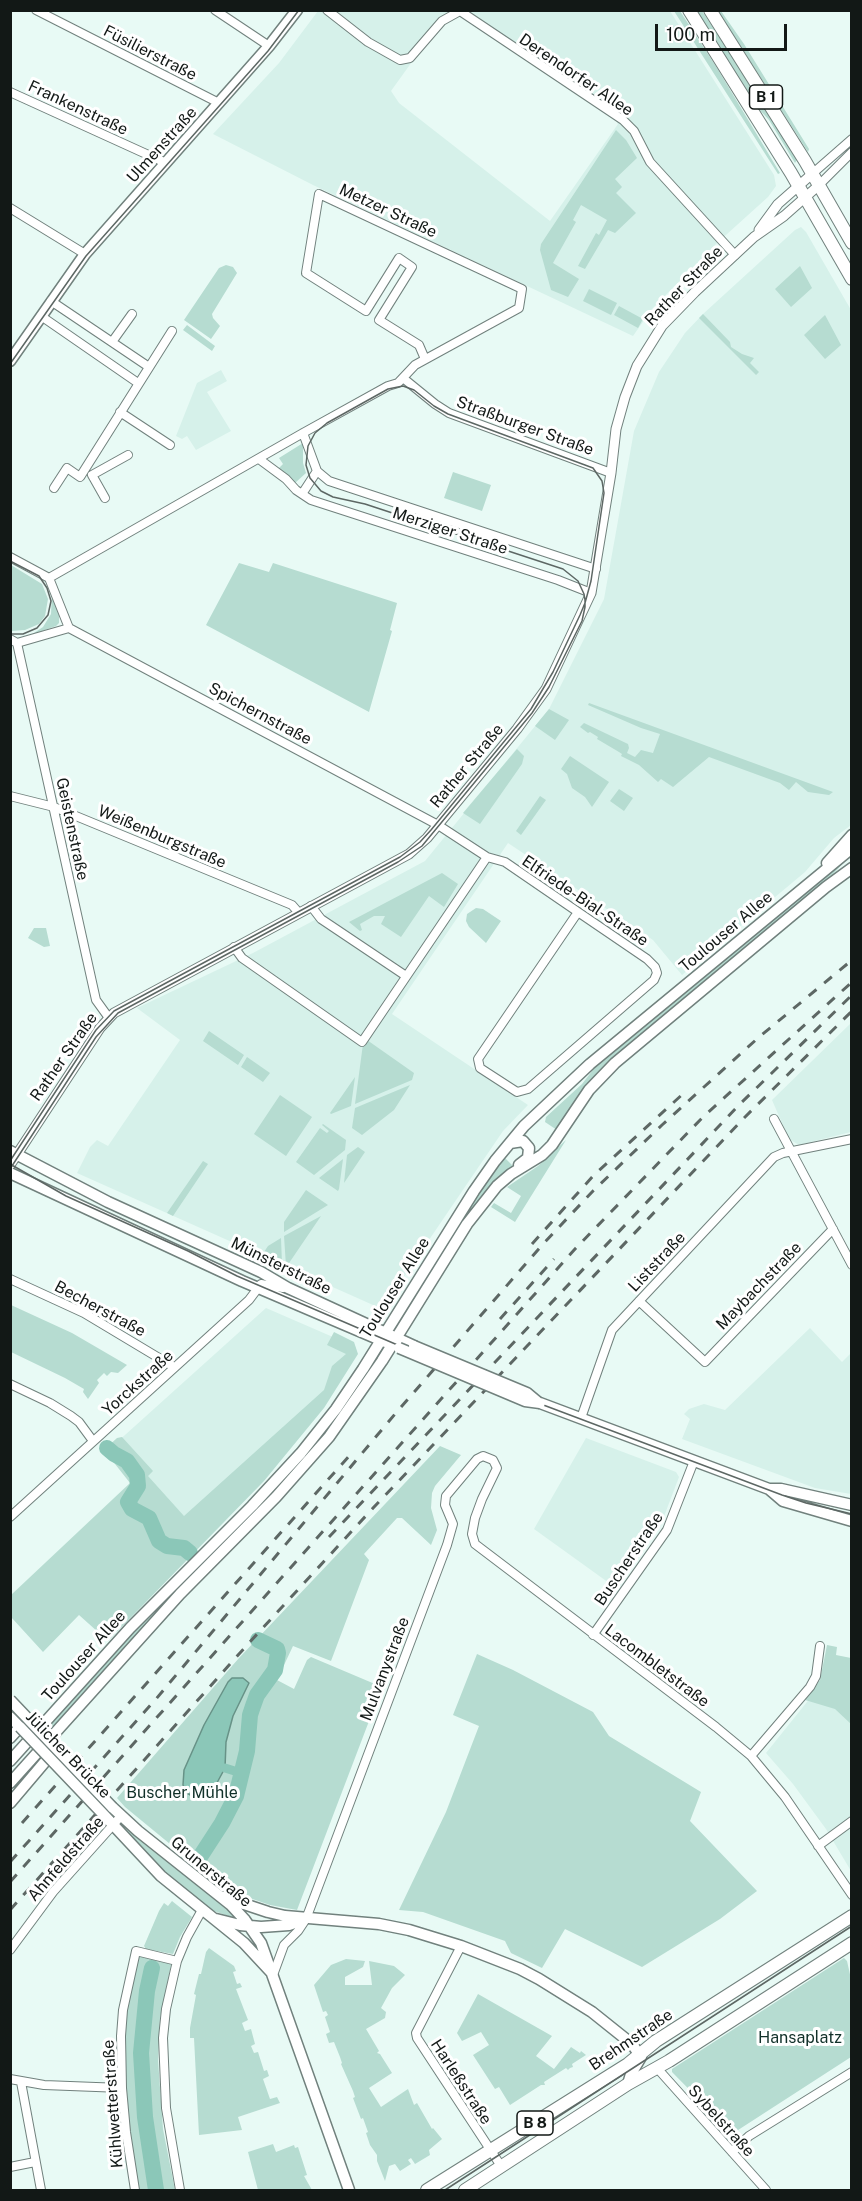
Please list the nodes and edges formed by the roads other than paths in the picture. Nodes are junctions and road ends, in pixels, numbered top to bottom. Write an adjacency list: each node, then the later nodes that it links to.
1 (36, 10): 10 (street, Füsilierstraße)
2 (215, 10): 8 (street)
3 (297, 10): 8 (main road, Ulmenstraße)
4 (327, 10): 7 (street, Derendorfer Allee)
5 (689, 10): 15 (main road, B 1)
6 (710, 10): 14 (main road, B 1)
7 (460, 11): 22 (street, Derendorfer Allee)
8 (269, 46): 10 (main road, Ulmenstraße)
9 (10, 92): 13 (street, Frankenstraße)
10 (219, 103): 13 (main road, Ulmenstraße)
11 (852, 139): 14 (street, Rather Straße)
12 (852, 152): 16 (street, Rather Straße)
13 (166, 163): 21 (main road, Ulmenstraße)
14 (812, 174): 15 (street, Rather Straße); 16 (main road, B 1)
15 (798, 186): 17 (main road, B 1); 19 (street, Rather Straße)
16 (818, 186): 17 (street, Rather Straße); 20 (main road, B 1)
17 (804, 198): 19 (street, Rather Straße); 23 (main road, B 1)
18 (10, 208): 21 (street)
19 (754, 237): 22 (street, Rather Straße)
20 (852, 243)
21 (85, 254): 24 (main road, Ulmenstraße)
22 (735, 255): 41 (street, Rather Straße)
23 (852, 279)
24 (51, 301): 26 (main road, Ulmenstraße); 28 (street)
25 (132, 314): 28 (street)
26 (41, 316): 30 (main road, Ulmenstraße); 33 (street)
27 (172, 331): 31 (street)
28 (112, 342): 31 (street)
29 (425, 359): 29 (street, Metzer Straße); 32 (street, Metzer Straße)
30 (10, 361)
31 (149, 367): 33 (street)
32 (403, 378): 35 (street, Metzer Straße); 41 (street, Straßburger Straße)
33 (138, 383): 34 (street)
34 (120, 412): 36 (street); 39 (street)
35 (303, 433): 38 (street, Metzer Straße); 40 (street)
36 (170, 445)
37 (128, 455): 42 (street)
38 (259, 459): 44 (street, Merziger Straße); 48 (street, Metzer Straße)
39 (87, 466): 42 (street); 43 (street)
40 (317, 471): 44 (street); 47 (street, Merziger Straße)
41 (611, 473): 47 (street, Rather Straße)
42 (92, 475): 45 (street)
43 (54, 488)
44 (302, 494): 49 (street, Merziger Straße)
45 (105, 498)
46 (10, 557): 48 (street)
47 (596, 569): 49 (street, Rather Straße)
48 (49, 578): 50 (street)
49 (591, 593): 54 (street, Rather Straße)
50 (69, 628): 51 (street); 54 (street, Spichernstraße)
51 (14, 641): 53 (street, Geistenstraße)
52 (10, 796): 53 (street, Weißenburgstraße)
53 (54, 807): 64 (street, Weißenburgstraße); 67 (street, Geistenstraße)
54 (438, 825): 58 (street, Elfriede-Bial-Straße); 62 (street, Rather Straße)
55 (852, 835): 60 (main road)
56 (852, 848): 60 (main road)
57 (852, 856): 61 (main road)
58 (487, 857): 63 (street, Elfriede-Bial-Straße); 66 (street)
59 (852, 868): 61 (main road)
60 (824, 869): 70 (main road, Toulouser Allee)
61 (826, 886): 75 (main road, Toulouser Allee)
62 (311, 906): 64 (street, Rather Straße); 66 (street)
63 (578, 912): 63 (street, Elfriede-Bial-Straße)
64 (299, 913): 65 (street, Rather Straße)
65 (234, 947): 66 (street); 67 (street, Rather Straße)
66 (406, 976)
67 (109, 1018): 72 (street, Rather Straße)
68 (774, 1119): 71 (street)
69 (852, 1139): 71 (street, Liststraße)
70 (510, 1143): 75 (main road); 82 (main road, Toulouser Allee)
71 (790, 1151): 76 (street); 81 (street, Liststraße)
72 (14, 1152): 73 (street, Rather Straße); 80 (main road, Münsterstraße)
73 (10, 1165)
74 (10, 1173): 79 (main road, Münsterstraße)
75 (511, 1174): 83 (main road, Toulouser Allee)
76 (833, 1229): 77 (street); 81 (street, Maybachstraße)
77 (852, 1265)
78 (10, 1279): 84 (street, Becherstraße)
79 (259, 1288): 80 (street); 82 (main road, Münsterstraße); 84 (street, Yorckstraße)
80 (288, 1288): 82 (main road, Münsterstraße)
81 (639, 1301): 86 (street, Liststraße)
82 (382, 1336): 83 (main road, Münsterstraße); 100 (main road, Toulouser Allee)
83 (398, 1343): 86 (main road, Münsterstraße, bridge); 101 (main road, Toulouser Allee)
84 (174, 1367): 87 (street, Yorckstraße)
85 (10, 1384): 87 (street)
86 (580, 1418): 88 (main road, Münsterstraße)
87 (93, 1441): 92 (street, Yorckstraße)
88 (694, 1461): 90 (main road, Münsterstraße); 94 (street, Buscherstraße)
89 (498, 1466): 94 (street, Lacombletstraße); 116 (street, Mulvanystraße)
90 (769, 1489): 91 (main road, Münsterstraße); 93 (main road, Münsterstraße)
91 (852, 1505)
92 (10, 1517)
93 (852, 1521)
94 (593, 1635): 102 (street, Lacombletstraße)
95 (820, 1646): 102 (street)
96 (10, 1700): 106 (main road, Jülicher Brücke, bridge)
97 (10, 1717): 98 (main road, Jülicher Brücke)
98 (20, 1727): 99 (main road); 103 (main road, Jülicher Brücke, bridge)
99 (10, 1738)
100 (13, 1753): 101 (main road, Toulouser Allee)
101 (36, 1754): 104 (main road, Toulouser Allee)
102 (751, 1756): 110 (street, Lacombletstraße)
103 (49, 1757): 105 (main road); 106 (main road, Jülicher Brücke, bridge)
104 (10, 1783)
105 (10, 1803)
106 (108, 1810): 107 (main road, Grunerstraße); 109 (main road, Grunerstraße)
107 (121, 1816): 109 (street, Ahnfeldstraße); 112 (main road, Grunerstraße)
108 (852, 1821): 110 (street)
109 (113, 1825): 113 (main road, Grunerstraße); 120 (street, Ahnfeldstraße)
110 (818, 1846): 111 (street, Lacombletstraße)
111 (852, 1895)
112 (220, 1896): 116 (main road); 117 (main road, Grunerstraße)
113 (202, 1910): 115 (main road, Grunerstraße); 121 (street)
114 (852, 1916): 123 (main road, Brehmstraße / B 8)
115 (212, 1918): 117 (main road); 122 (main road, Grunerstraße)
116 (306, 1919): 117 (main road); 119 (main road); 122 (street)
117 (250, 1926): 122 (main road, Grunerstraße)
118 (852, 1943): 124 (main road, Brehmstraße / B 8)
119 (461, 1946): 123 (main road); 130 (street, Harleßstraße)
120 (10, 1950)
121 (177, 1961): 129 (street, Kühlwetterstraße); 137 (street)
122 (273, 1975): 138 (main road, Grunerstraße)
123 (641, 2054): 128 (main road); 130 (main road, Brehmstraße / B 8)
124 (657, 2068): 128 (main road, Brehmstraße / B 8); 131 (street, Sybelstraße)
125 (852, 2072): 131 (street)
126 (10, 2079): 127 (street)
127 (21, 2082): 129 (street); 132 (street)
128 (628, 2084): 134 (main road, Brehmstraße / B 8)
129 (122, 2088): 136 (street, Kühlwetterstraße)
130 (491, 2151): 134 (street, Harleßstraße); 139 (main road, Brehmstraße / B 8)
131 (732, 2152): 141 (street, Sybelstraße)
132 (35, 2162): 133 (street); 135 (street)
133 (10, 2166)
134 (501, 2166): 140 (main road, Brehmstraße / B 8)
135 (40, 2190)
136 (135, 2190)
137 (180, 2190)
138 (349, 2190)
139 (427, 2190)
140 (465, 2190)
141 (766, 2190)

